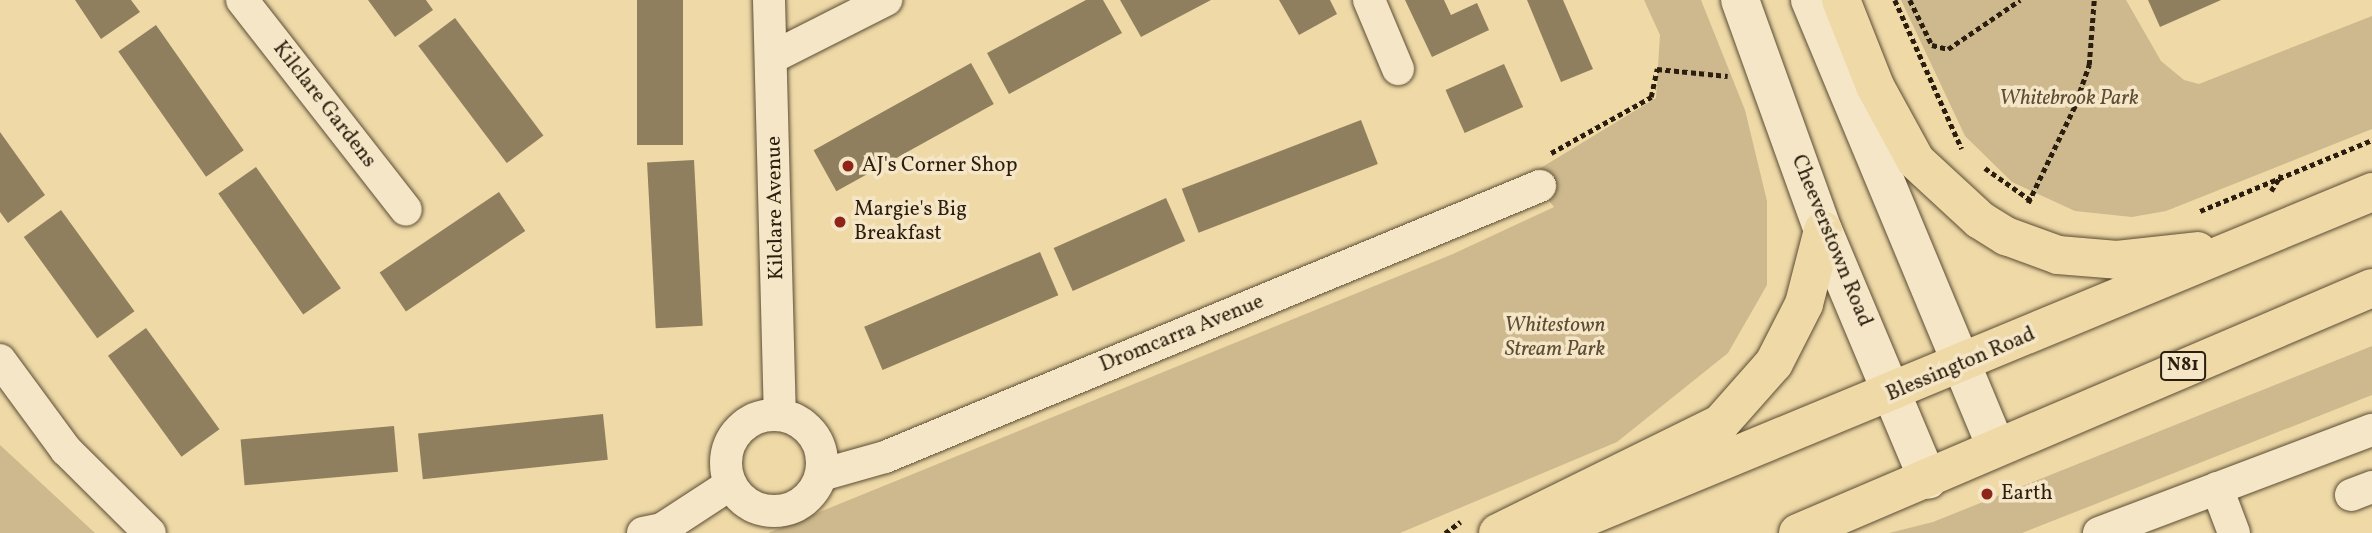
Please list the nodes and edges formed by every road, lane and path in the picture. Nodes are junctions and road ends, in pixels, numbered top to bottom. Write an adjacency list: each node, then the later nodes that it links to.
1 (242, 0): 22 (street, Kilclare Gardens)
2 (769, 0): 12 (street, Kilclare Avenue)
3 (886, 0): 12 (street)
4 (1369, 0): 13 (street)
5 (1740, 0): 14 (main road, Cheeverstown Road)
6 (1810, 0): 28 (main road)
7 (1841, 0): 25 (main road)
8 (1895, 0): 16 (path)
9 (1910, 0): 10 (path)
10 (2020, 0)
11 (2094, 0): 20 (path)
12 (773, 57): 30 (street, Kilclare Avenue)
13 (1398, 69)
14 (1767, 71): 18 (path); 24 (main road, Cheeverstown Road)
15 (2372, 140): 23 (path)
16 (1964, 153)
17 (1975, 161): 20 (path)
18 (1539, 173): 33 (street, Dromcarra Avenue)
19 (2372, 192): 25 (main road, Blessington Road)
20 (2030, 200): 21 (path)
21 (2042, 205)
22 (406, 210)
23 (2189, 216)
24 (1823, 230): 29 (main road, Cheeverstown Road); 37 (main road)
25 (2238, 246): 28 (main road, Blessington Road)
26 (2372, 288): 32 (main road, N81)
27 (0, 360): 38 (street)
28 (1961, 366): 29 (main road, Blessington Road); 32 (main road)
29 (1894, 393): 34 (main road, Cheeverstown Road); 41 (main road, Blessington Road)
30 (780, 415): 33 (street); 35 (street)
31 (2372, 430): 36 (street)
32 (1996, 447): 34 (main road, N81)
33 (821, 475): 35 (street)
34 (1928, 480): 42 (main road, N81)
35 (731, 484): 39 (street)
36 (2217, 488): 43 (street); 44 (street)
37 (1481, 526): 40 (path)
38 (150, 533)
39 (643, 533)
40 (1445, 533)
41 (1548, 533)
42 (1798, 533)
43 (2099, 533)
44 (2234, 533)

